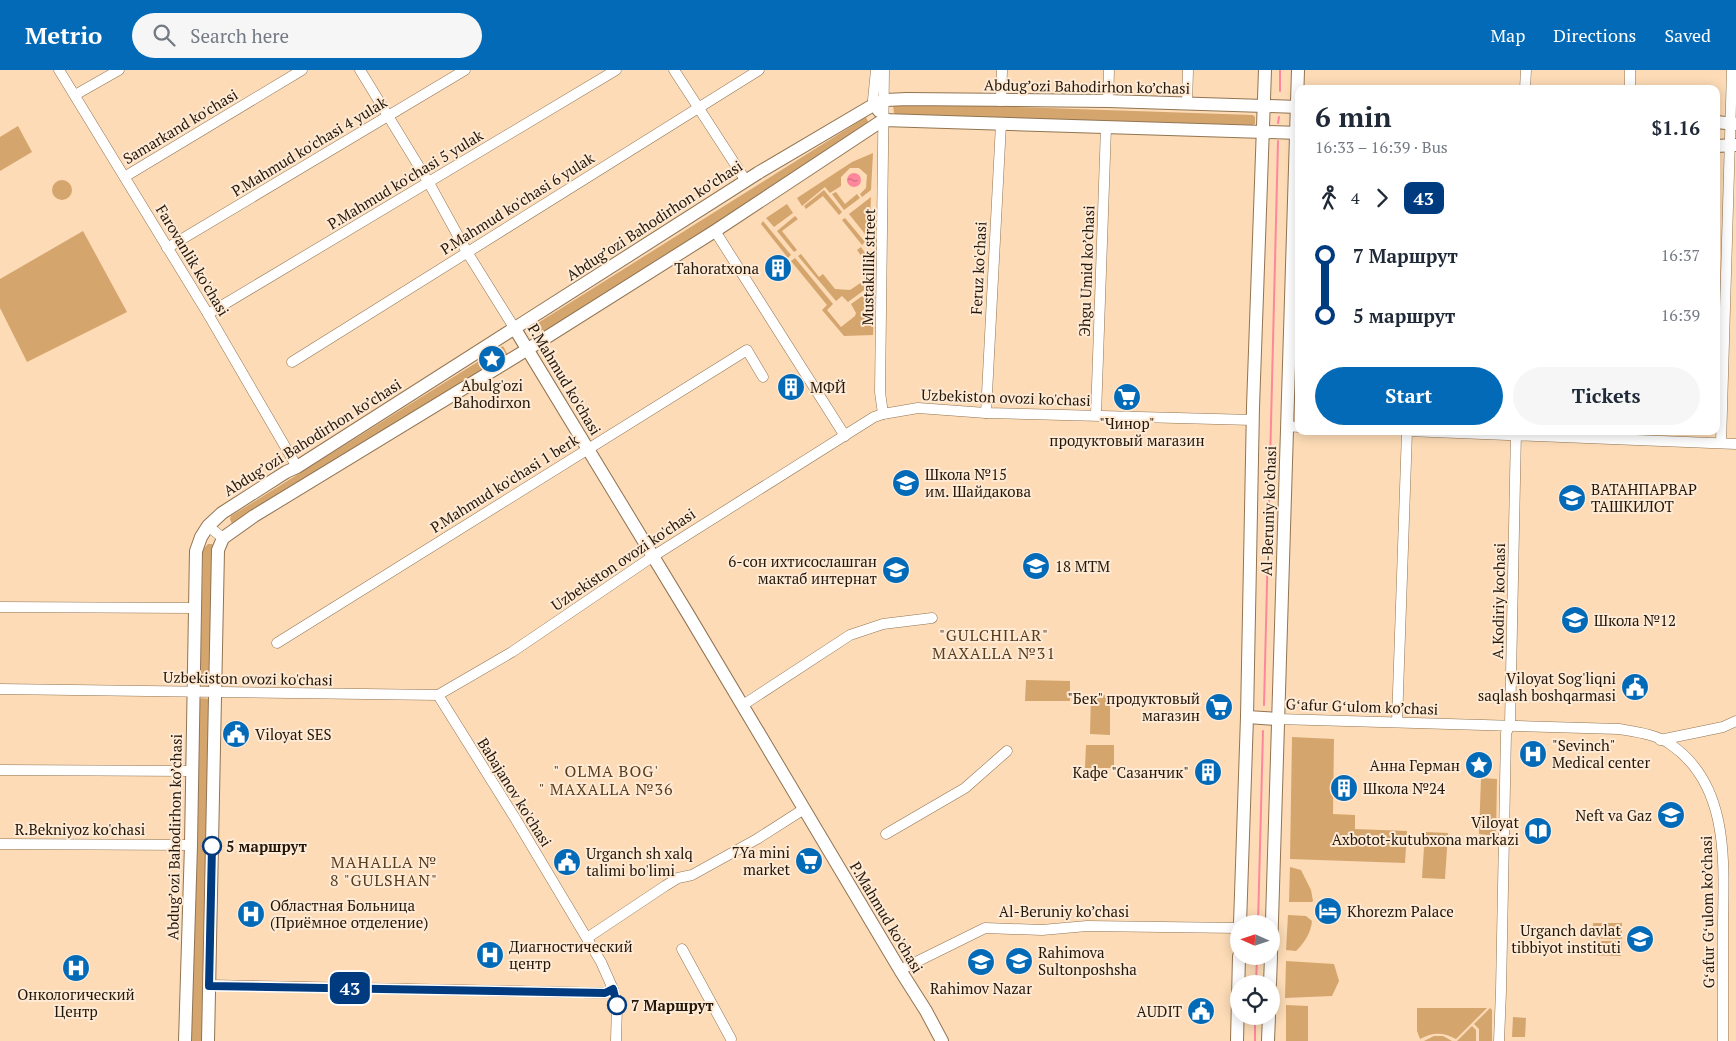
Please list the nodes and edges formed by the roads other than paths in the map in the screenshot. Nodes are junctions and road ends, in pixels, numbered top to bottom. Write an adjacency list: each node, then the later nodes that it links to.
1 (60, 70): 22 (street, Farovanlik ko'chasi)
2 (119, 70): 22 (street)
3 (302, 70): 40 (street, Samarkand ko'chasi)
4 (360, 70): 30 (street, P.Mahmud ko'chasi)
5 (465, 70): 30 (street, P.Mahmud ko'chasi 4 yulak)
6 (616, 70): 42 (street, P.Mahmud ko'chasi 5 yulak)
7 (674, 70): 29 (street)
8 (759, 70): 29 (street, P.Mahmud ko'chasi 6 yulak)
9 (876, 70): 25 (street)
10 (884, 70): 25 (street)
11 (1002, 70): 23 (street)
12 (1109, 70): 24 (street)
13 (1188, 70): 26 (street)
14 (1265, 70): 27 (main road, Al-Beruniy ko’chasi)
15 (1298, 70): 19 (main road, Al-Beruniy ko’chasi)
16 (1526, 70): 20 (street)
17 (1630, 70): 21 (street)
18 (1732, 70): 33 (street)
19 (1298, 85)
20 (1525, 85)
21 (1630, 85)
22 (75, 95): 40 (street, Farovanlik ko'chasi)
23 (1001, 101): 24 (main road, Abdug’ozi Bahodirhon ko’chasi); 25 (main road, Abdug’ozi Bahodirhon ko’chasi)
24 (1108, 101): 26 (main road, Abdug’ozi Bahodirhon ko’chasi)
25 (879, 102): 31 (main road); 41 (main road, Abdug’ozi Bahodirhon ko’chasi)
26 (1187, 104): 27 (main road, Abdug’ozi Bahodirhon ko’chasi)
27 (1264, 107): 28 (main road, Abdug’ozi Bahodirhon ko’chasi); 36 (main road, Al-Beruniy ko’chasi)
28 (1295, 107)
29 (698, 108): 41 (street); 45 (street, P.Mahmud ko'chasi 6 yulak)
30 (388, 117): 42 (street, P.Mahmud ko'chasi); 44 (street, P.Mahmud ko'chasi 4 yulak)
31 (883, 120): 34 (main road); 43 (main road); 53 (street, Mustakillik street)
32 (1720, 122): 33 (main road)
33 (1733, 123): 38 (street)
34 (1001, 124): 35 (main road); 52 (street, Feruz ko'chasi)
35 (1106, 127): 36 (main road); 54 (street, Эhgu Umid ko’chasi)
36 (1263, 132): 37 (main road); 55 (main road, Al-Beruniy ko’chasi)
37 (1295, 133)
38 (1733, 145): 39 (main road); 61 (street)
39 (1720, 146)
40 (126, 176): 44 (street, Farovanlik ko'chasi)
41 (746, 181): 48 (main road, Abdug’ozi Bahodirhon ko’chasi)
42 (428, 183): 45 (street, P.Mahmud ko'chasi); 47 (street, P.Mahmud ko'chasi 5 yulak)
43 (715, 231): 49 (main road); 60 (street)
44 (168, 248): 47 (street, Farovanlik ko'chasi)
45 (467, 252): 48 (street, P.Mahmud ko'chasi); 50 (street, P.Mahmud ko'chasi 6 yulak)
46 (1295, 309): 56 (main road, Al-Beruniy ko’chasi)
47 (208, 314): 64 (street, Farovanlik ko'chasi)
48 (515, 329): 49 (main road, P.Mahmud ko'chasi); 64 (main road, Abdug’ozi Bahodirhon ko’chasi)
49 (528, 349): 63 (main road, P.Mahmud ko'chasi); 66 (main road)
50 (292, 362)
51 (763, 377): 63 (street, P.Mahmud ko'chasi 1 berk)
52 (986, 413): 53 (street, Uzbekiston ovozi ko'chasi); 54 (street, Uzbekiston ovozi ko'chasi)
53 (883, 414): 60 (street, Uzbekiston ovozi ko'chasi)
54 (1096, 416): 55 (street, Uzbekiston ovozi ko'chasi)
55 (1253, 420): 77 (main road, Al-Beruniy ko’chasi)
56 (1293, 427): 78 (main road, Al-Beruniy ko’chasi)
57 (1408, 435): 80 (street)
58 (1516, 435): 81 (street, A.Kodiriy kochasi)
59 (1616, 435): 61 (street)
60 (845, 436): 67 (street, Uzbekiston ovozi ko'chasi)
61 (1721, 443): 62 (street)
62 (1736, 444)
63 (588, 449): 67 (main road, P.Mahmud ko'chasi); 71 (street, P.Mahmud ko'chasi 1 berk)
64 (297, 467): 65 (main road, Abdug’ozi Bahodirhon ko’chasi)
65 (208, 526): 66 (street); 69 (main road, Abdug’ozi Bahodirhon ko’chasi)
66 (223, 538): 74 (main road)
67 (658, 553): 75 (street, Uzbekiston ovozi ko'chasi); 76 (main road, P.Mahmud ko'chasi)
68 (0, 607): 69 (street)
69 (194, 608): 73 (main road, Abdug’ozi Bahodirhon ko’chasi)
70 (932, 618): 76 (street)
71 (277, 643)
72 (0, 689): 73 (street, Uzbekiston ovozi ko'chasi)
73 (193, 693): 74 (street, Uzbekiston ovozi ko'chasi); 85 (main road, Abdug’ozi Bahodirhon ko’chasi)
74 (214, 693): 75 (street, Uzbekiston ovozi ko'chasi); 97 (main road)
75 (438, 696): 93 (street, Babajanov ko'chasi)
76 (743, 705): 86 (main road, P.Mahmud ko'chasi)
77 (1247, 717): 78 (main road); 90 (main road, Al-Beruniy ko’chasi)
78 (1278, 718): 80 (street, Gʻafur Gʻulom ko’chasi); 91 (main road, Al-Beruniy ko’chasi)
79 (1736, 721): 82 (street)
80 (1397, 722): 81 (street, Gʻafur Gʻulom ko’chasi)
81 (1510, 725): 82 (street, Gʻafur Gʻulom ko’chasi); 107 (street, A.Kodiriy kochasi)
82 (1660, 740): 108 (street, Gʻafur Gʻulom ko’chasi)
83 (1007, 752): 87 (street)
84 (0, 770): 85 (street)
85 (192, 771): 89 (main road, Abdug’ozi Bahodirhon ko’chasi)
86 (804, 808): 93 (street); 96 (main road, P.Mahmud ko'chasi)
87 (886, 834)
88 (0, 844): 89 (street, R.Bekniyoz ko'chasi)
89 (191, 845): 101 (main road, Abdug’ozi Bahodirhon ko’chasi)
90 (1240, 915)
91 (1272, 915)
92 (1230, 928): 96 (street, Al-Beruniy ko’chasi)
93 (587, 938): 98 (street, Babajanov ko'chasi)
94 (682, 949): 100 (street)
95 (1239, 965): 105 (main road)
96 (900, 970): 104 (main road, P.Mahmud ko'chasi)
97 (209, 986): 98 (street); 102 (main road)
98 (613, 989): 103 (street, Babajanov ko'chasi)
99 (1269, 1025): 106 (main road)
100 (731, 1039)
101 (185, 1041)
102 (208, 1041)
103 (616, 1041)
104 (942, 1041)
105 (1237, 1041)
106 (1268, 1041)
107 (1499, 1041)
108 (1723, 1041)

